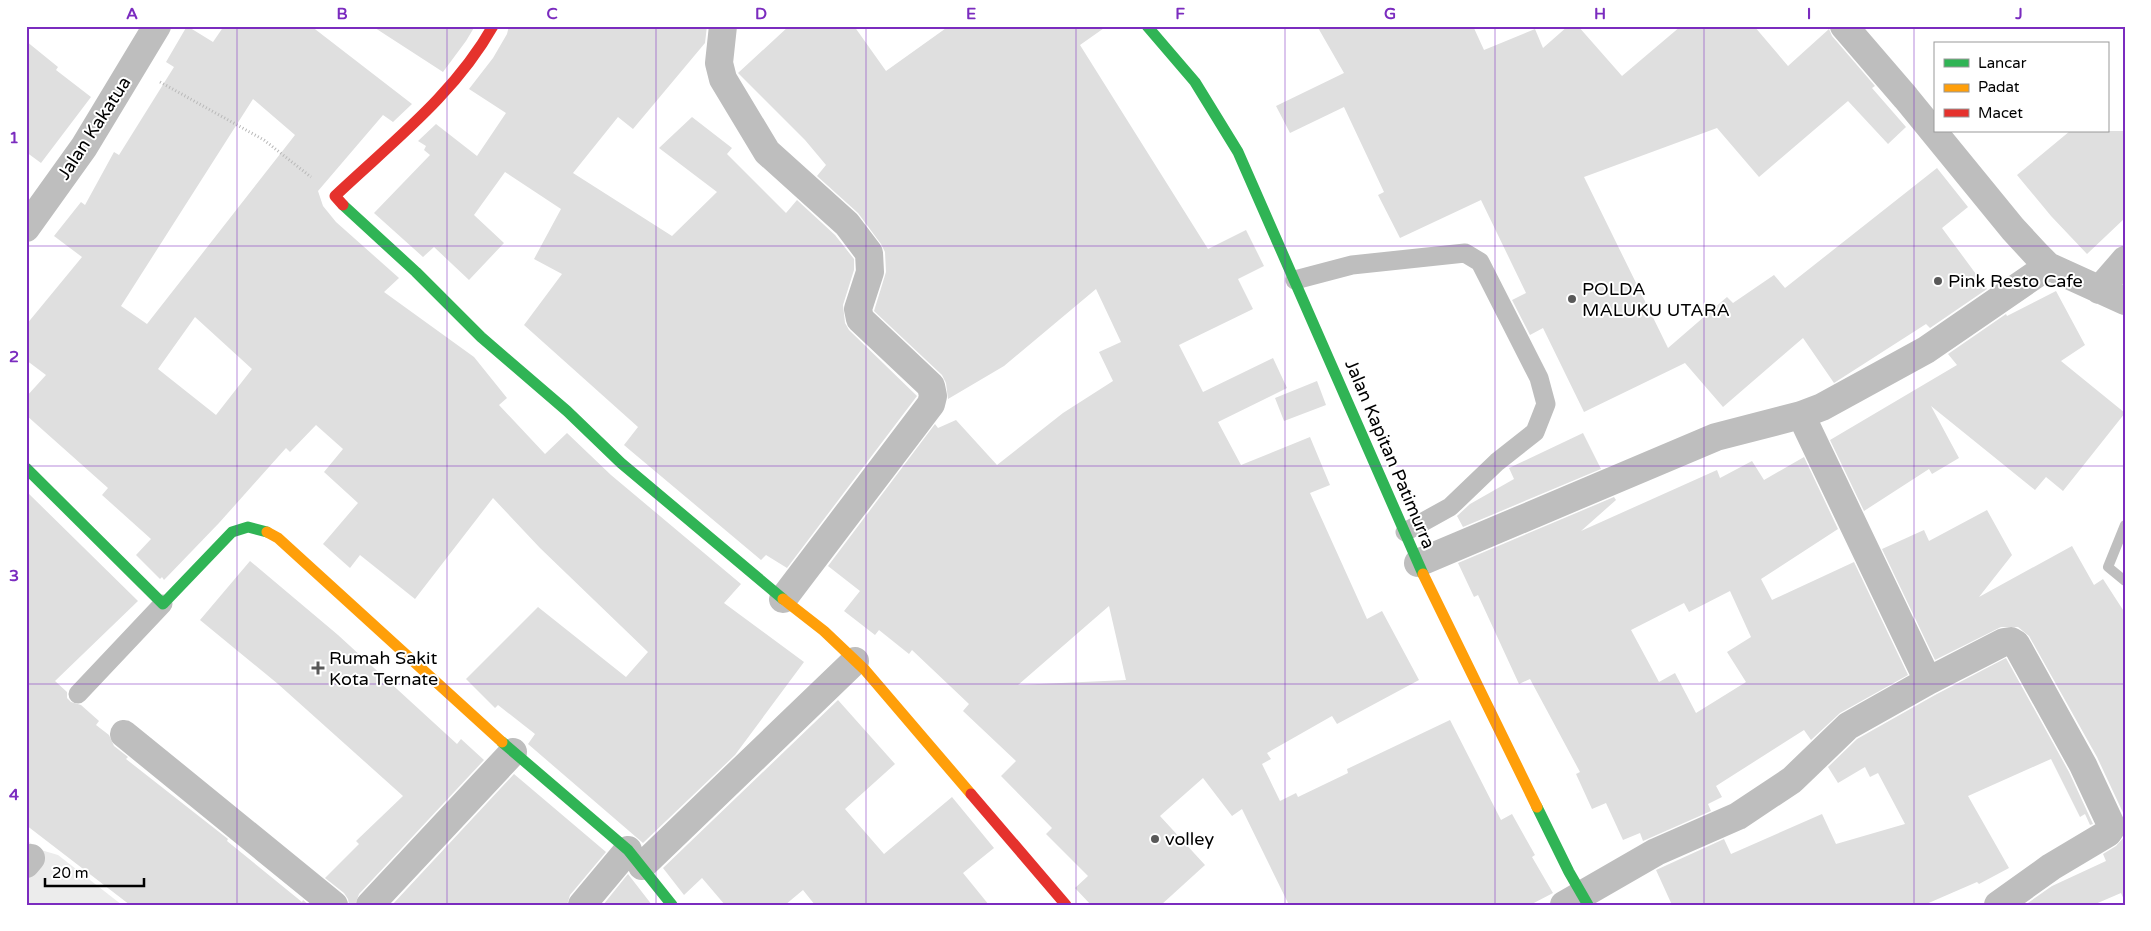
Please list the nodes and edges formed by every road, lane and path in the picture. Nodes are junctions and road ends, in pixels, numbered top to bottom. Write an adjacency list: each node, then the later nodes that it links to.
1 (157, 26): 6 (street, Jalan Kakatua)
2 (493, 26): 7 (street)
3 (724, 26): 18 (street)
4 (1147, 26): 11 (street, Jalan Kapitan Patimurra)
5 (1844, 26): 10 (street)
6 (133, 67): 7 (path); 8 (street, Jalan Kakatua)
7 (335, 196): 18 (street)
8 (26, 228)
9 (2125, 260): 12 (street)
10 (2048, 266): 12 (street); 14 (street)
11 (1295, 280): 16 (street, Jalan Kapitan Patimurra); 16 (lane)
12 (2099, 290): 13 (street)
13 (2125, 301)
14 (1801, 415): 17 (street); 21 (street)
15 (26, 468): 19 (street)
16 (1406, 532): 17 (street, Jalan Kapitan Patimurra)
17 (1418, 563): 26 (street, Jalan Kapitan Patimurra)
18 (782, 599): 20 (street)
19 (163, 604): 22 (lane); 24 (street)
20 (855, 661): 25 (street); 31 (street)
21 (1928, 681): 26 (street); 32 (street)
22 (78, 694)
23 (124, 734): 27 (street)
24 (512, 752): 25 (street); 28 (street)
25 (635, 858): 29 (street); 30 (street)
26 (1578, 901)
27 (334, 905)
28 (370, 905)
29 (582, 905)
30 (672, 905)
31 (1066, 905)
32 (1998, 905)

